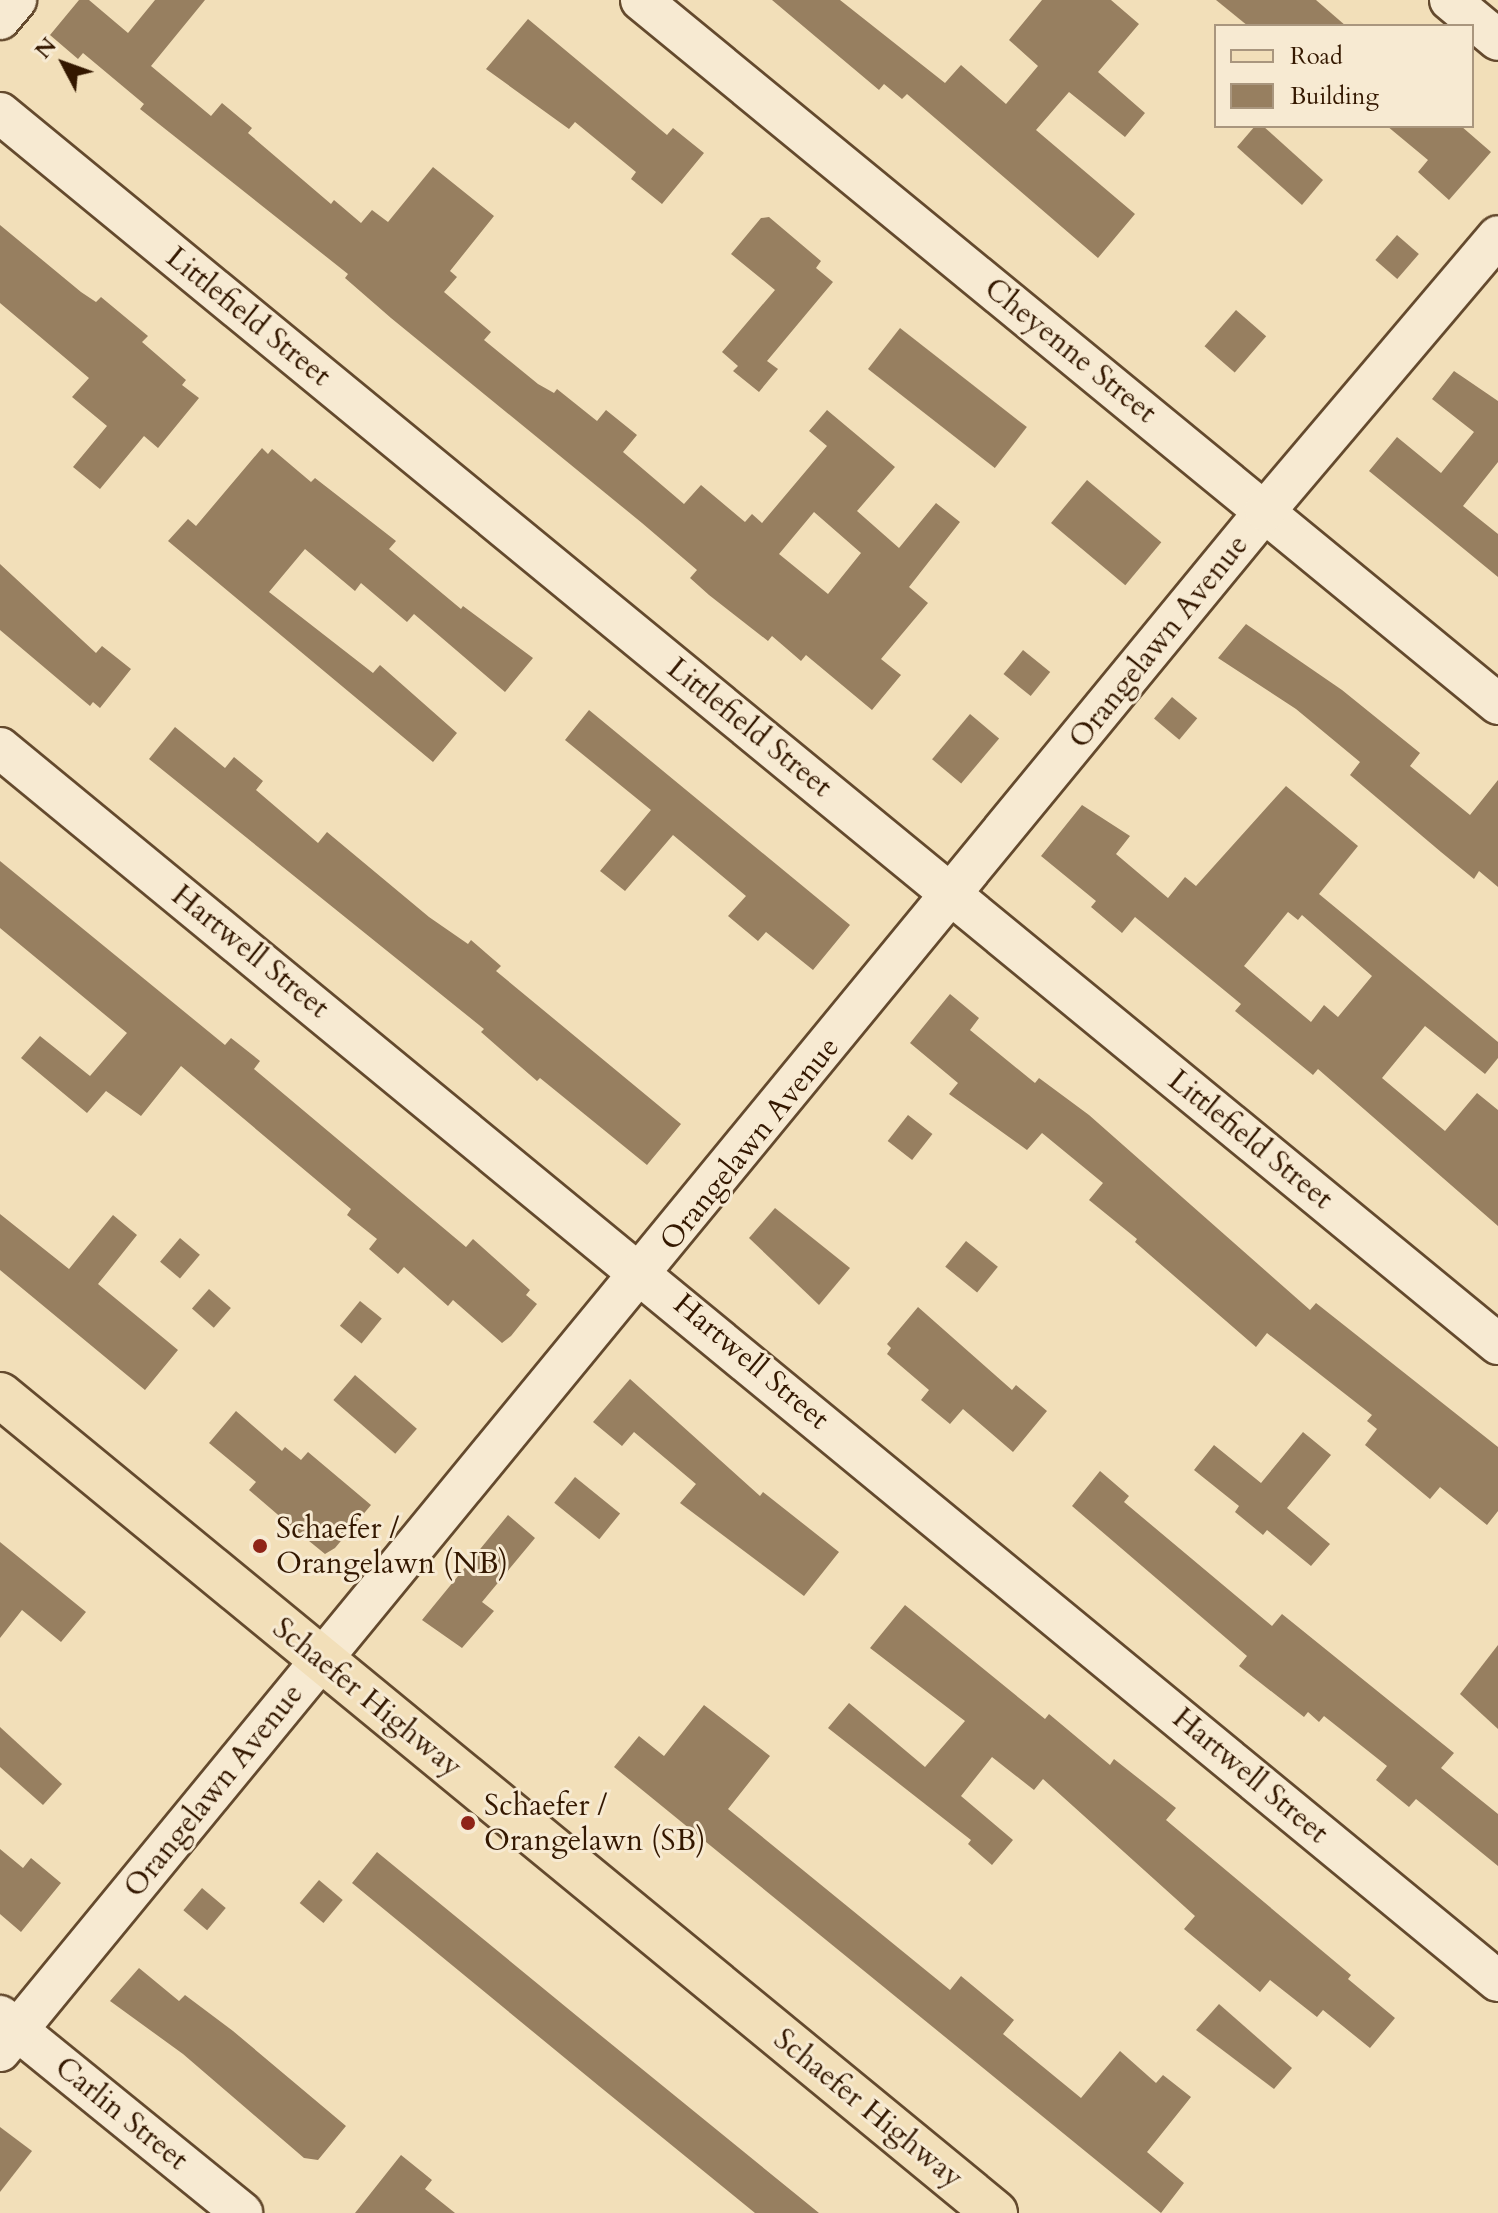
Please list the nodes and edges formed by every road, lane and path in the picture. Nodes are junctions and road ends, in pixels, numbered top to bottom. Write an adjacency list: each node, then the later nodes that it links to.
1 (16, 0): 4 (street)
2 (641, 0): 8 (street, Cheyenne Street)
3 (1450, 0): 5 (street)
4 (0, 19)
5 (1498, 40)
6 (0, 113): 11 (street, Littlefield Street)
7 (1498, 236): 8 (street, Orangelawn Avenue)
8 (1265, 511): 9 (street, Cheyenne Street); 11 (street, Orangelawn Avenue)
9 (1498, 704)
10 (0, 748): 12 (street, Hartwell Street)
11 (953, 896): 12 (street, Orangelawn Avenue); 13 (street, Littlefield Street)
12 (644, 1273): 15 (street, Orangelawn Avenue); 16 (street, Hartwell Street)
13 (1498, 1344)
14 (0, 1395): 15 (main road, Schaefer Highway)
15 (322, 1660): 17 (street, Orangelawn Avenue); 19 (main road, Schaefer Highway)
16 (1498, 1981)
17 (6, 2032): 18 (street, Carlin Street)
18 (242, 2213)
19 (995, 2213)

